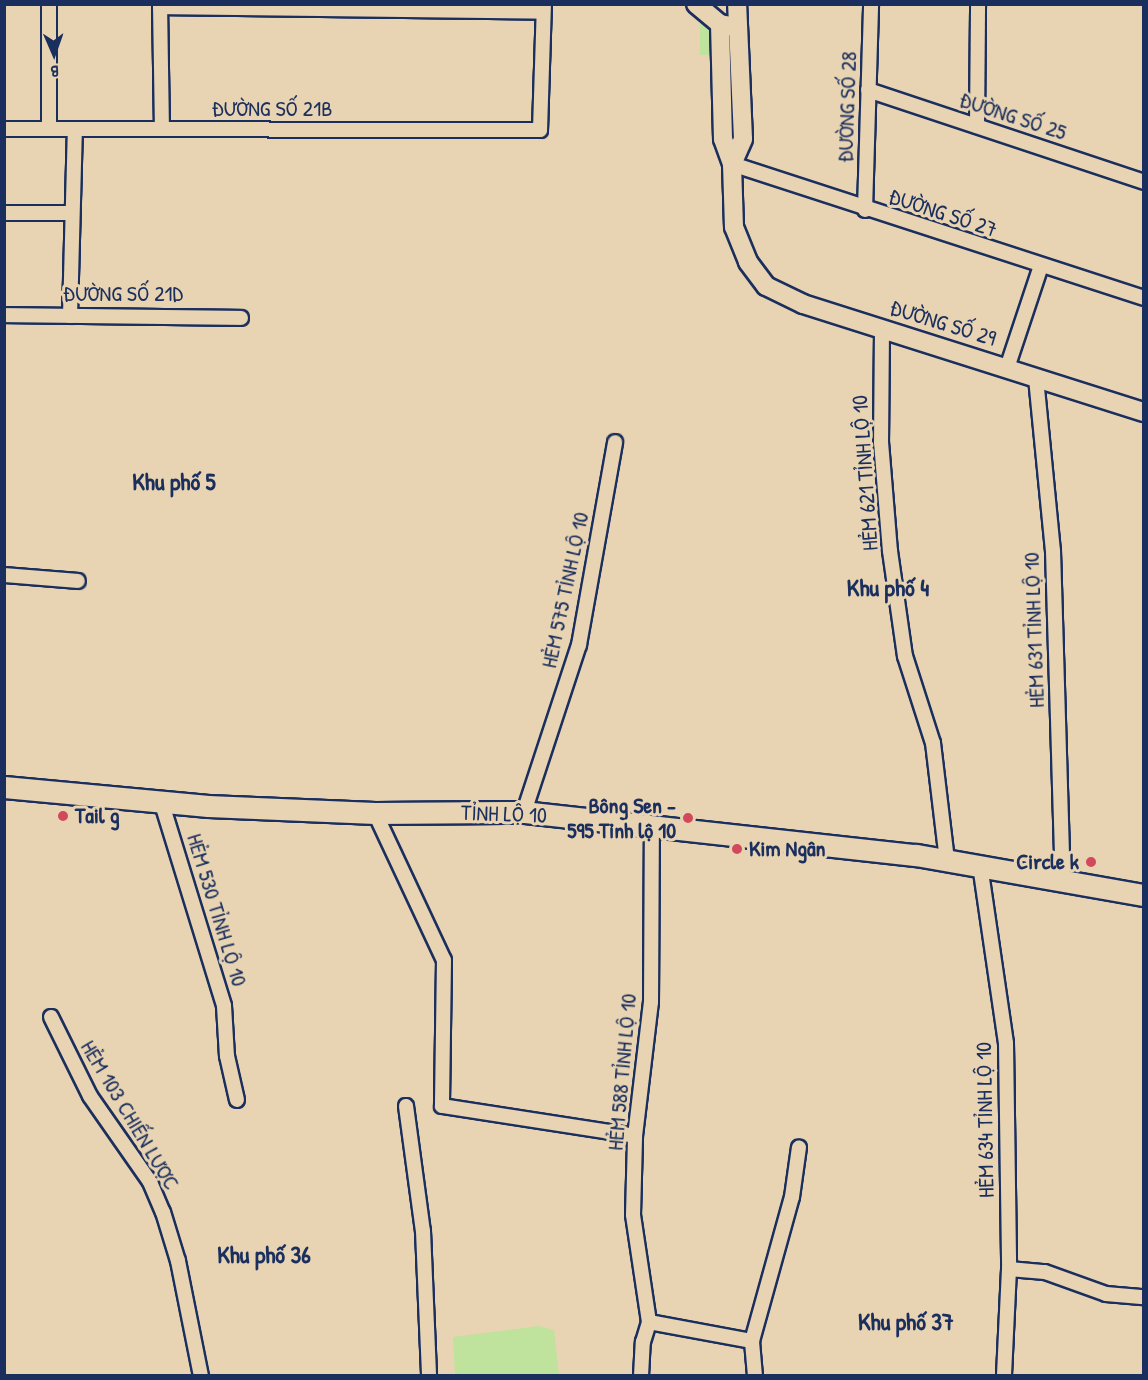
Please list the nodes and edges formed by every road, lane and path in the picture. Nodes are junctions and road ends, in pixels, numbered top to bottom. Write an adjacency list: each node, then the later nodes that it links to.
1 (49, 4): 14 (street)
2 (696, 4): 9 (street)
3 (737, 4): 10 (street)
4 (871, 4): 11 (street, ĐƯỜNG SỐ 28)
5 (978, 4): 12 (street)
6 (160, 6): 7 (street); 16 (street)
7 (272, 6): 8 (street)
8 (544, 8): 16 (street, ĐƯỜNG SỐ 21B)
9 (720, 24): 10 (street); 17 (street)
10 (741, 27): 17 (street)
11 (868, 90): 12 (street, ĐƯỜNG SỐ 25); 19 (street, ĐƯỜNG SỐ 28)
12 (977, 126): 18 (street, ĐƯỜNG SỐ 25)
13 (4, 129): 14 (street, ĐƯỜNG SỐ 21B)
14 (49, 129): 15 (street, ĐƯỜNG SỐ 21B)
15 (75, 129): 16 (street, ĐƯỜNG SỐ 21B); 21 (street)
16 (162, 129)
17 (732, 164): 19 (street, ĐƯỜNG SỐ 27); 27 (street, ĐƯỜNG SỐ 29)
18 (1143, 182)
19 (865, 210): 22 (street, ĐƯỜNG SỐ 27)
20 (4, 213): 21 (street)
21 (72, 213): 25 (street)
22 (1041, 266): 23 (street, ĐƯỜNG SỐ 27); 28 (street)
23 (1143, 298)
24 (4, 315): 25 (street, ĐƯỜNG SỐ 21D)
25 (70, 316): 26 (street, ĐƯỜNG SỐ 21D)
26 (241, 318)
27 (882, 330): 28 (street, ĐƯỜNG SỐ 29); 39 (street, HẺM 621 TỈNH LỘ 10)
28 (1007, 368): 29 (street, ĐƯỜNG SỐ 29)
29 (1036, 378): 30 (street, ĐƯỜNG SỐ 29); 41 (street, HẺM 631 TỈNH LỘ 10)
30 (1143, 412)
31 (615, 442): 36 (street, HẺM 575 TỈNH LỘ 10)
32 (4, 575): 33 (street)
33 (78, 581)
34 (4, 787): 35 (main road, TỈNH LỘ 10)
35 (162, 804): 37 (main road, TỈNH LỘ 10); 44 (street, HẺM 530 TỈNH LỘ 10)
36 (524, 812): 37 (main road, TỈNH LỘ 10); 38 (main road, TỈNH LỘ 10)
37 (375, 813): 46 (street)
38 (652, 825): 39 (main road, TỈNH LỘ 10); 46 (street, HẺM 588 TỈNH LỘ 10)
39 (947, 860): 40 (main road, TỈNH LỘ 10)
40 (980, 865): 41 (main road, TỈNH LỘ 10); 48 (street, HẺM 634 TỈNH LỘ 10)
41 (1063, 880): 42 (main road, TỈNH LỘ 10)
42 (1143, 895)
43 (51, 1017): 52 (street, HẺM 103 CHIẾN LƯỢC)
44 (237, 1100)
45 (406, 1106): 53 (street)
46 (635, 1136): 50 (street, HẺM 588 TỈNH LỘ 10)
47 (799, 1147): 51 (street)
48 (1009, 1269): 49 (street); 56 (street, HẺM 634 TỈNH LỘ 10)
49 (1143, 1298)
50 (649, 1322): 51 (street); 54 (street)
51 (752, 1341): 55 (street)
52 (201, 1376)
53 (429, 1376)
54 (641, 1376)
55 (755, 1376)
56 (1004, 1376)

